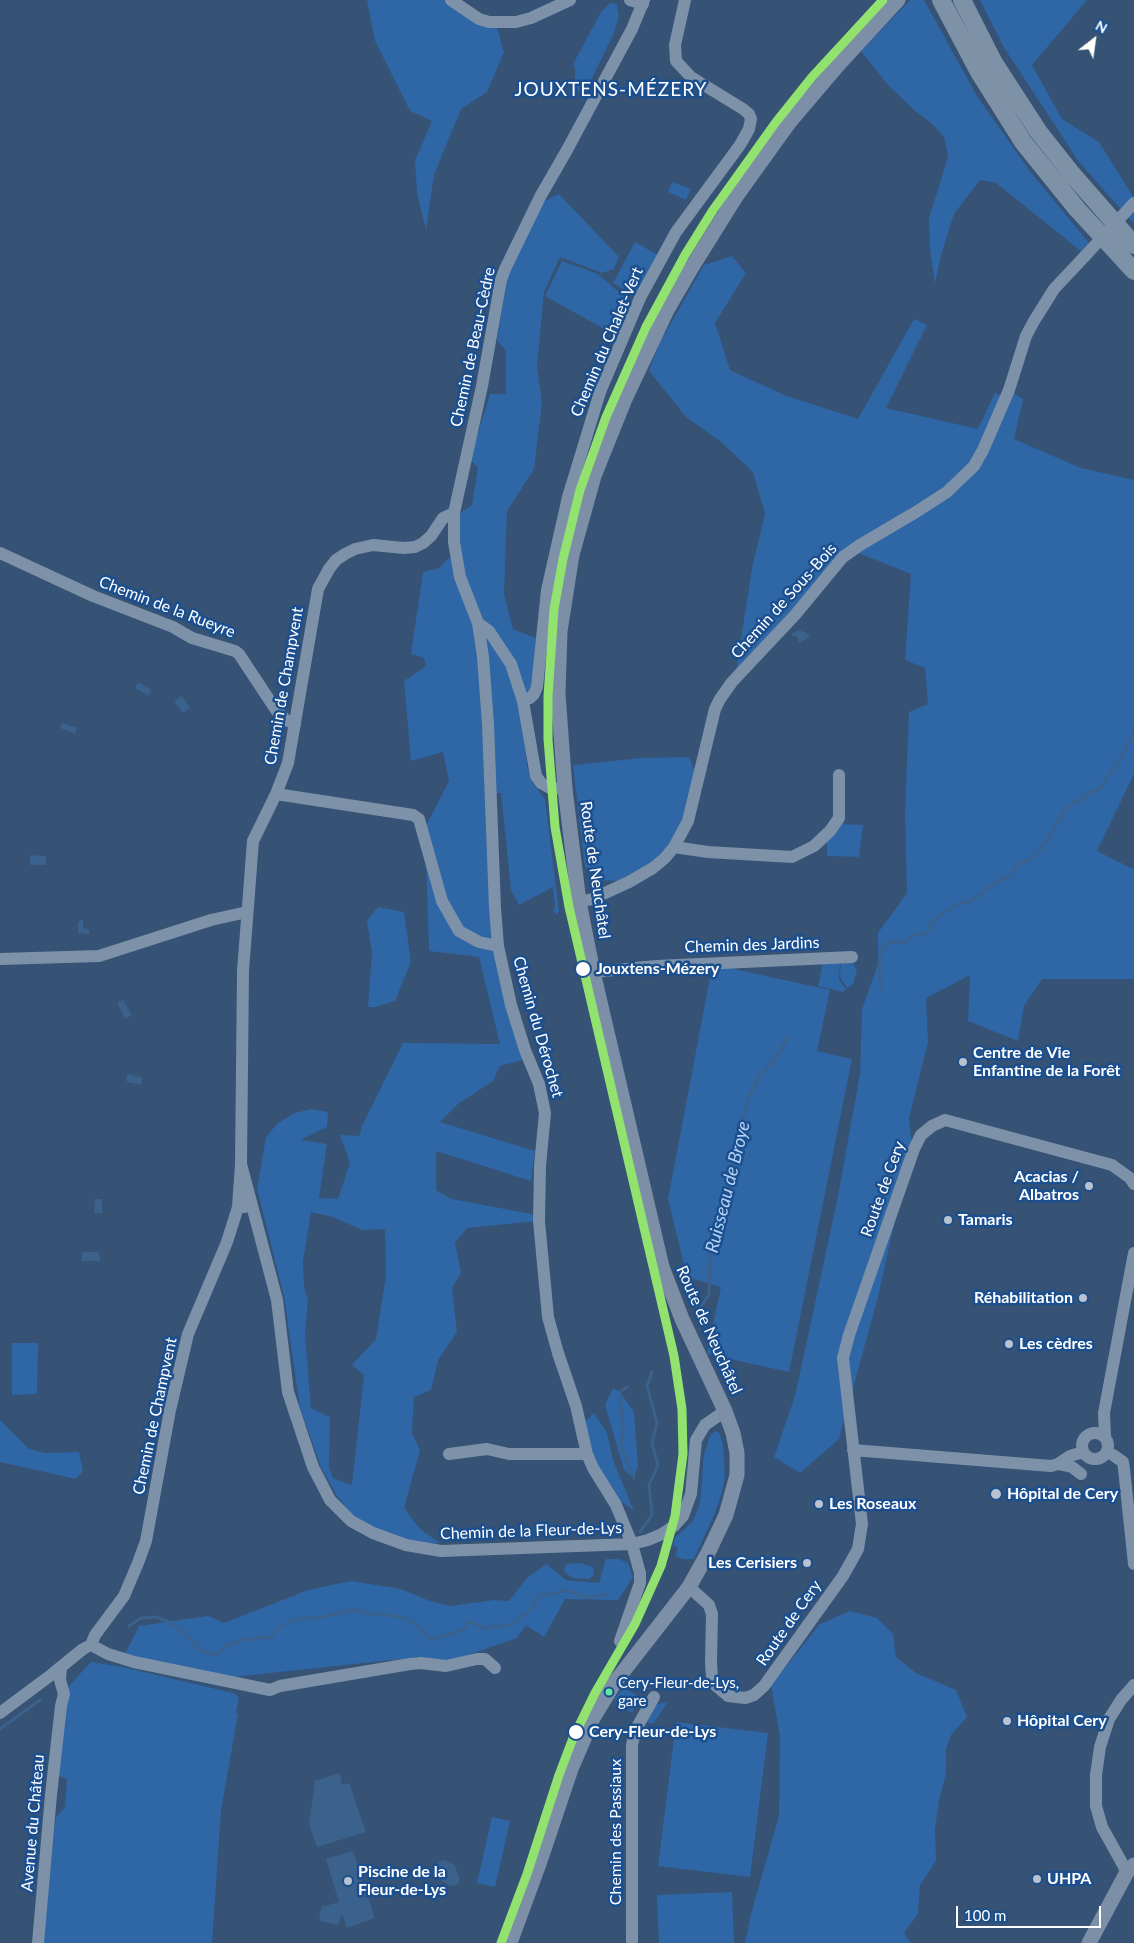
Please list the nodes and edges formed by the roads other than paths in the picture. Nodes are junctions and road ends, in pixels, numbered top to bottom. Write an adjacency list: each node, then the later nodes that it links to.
1 (451, 0): 2 (street)
2 (570, 0)
3 (630, 0): 8 (street)
4 (685, 0): 17 (street, Chemin du Chalet-Vert)
5 (898, 0): 20 (main road, Route de Neuchâtel)
6 (941, 0): 11 (highway)
7 (962, 0): 10 (highway)
8 (643, 2): 12 (street, Chemin de Beau-Cèdre)
9 (1134, 203): 22 (street, Chemin de Sous-Bois, bridge)
10 (1134, 244)
11 (1134, 271)
12 (454, 513): 14 (street, Chemin de Beau-Cèdre); 18 (street, Chemin de Champvent)
13 (0, 553): 18 (street, Chemin de la Rueyre)
14 (478, 623): 15 (street, Chemin du Dérochet); 16 (street, Chemin de Beau-Cèdre)
15 (483, 657): 16 (street); 25 (street, Chemin du Dérochet)
16 (507, 658): 17 (street, Chemin de Beau-Cèdre)
17 (523, 701): 20 (street)
18 (295, 724): 21 (street, Chemin de Champvent)
19 (839, 775): 22 (street)
20 (565, 789): 23 (main road, Route de Neuchâtel)
21 (276, 794): 24 (street, Chemin de Champvent); 25 (street)
22 (674, 847): 23 (street, Chemin de Sous-Bois)
23 (579, 902): 28 (main road, Route de Neuchâtel)
24 (247, 912): 27 (street); 29 (street, Chemin de Champvent)
25 (498, 946): 40 (street, Chemin du Dérochet)
26 (852, 957): 28 (street, Chemin des Jardins)
27 (0, 959)
28 (594, 972): 34 (main road, Route de Neuchâtel)
29 (242, 1164): 31 (street, Chemin de Champvent); 32 (street, Chemin de Champvent)
30 (1134, 1184): 36 (street, Route de Cery)
31 (238, 1207): 32 (street); 47 (street, Chemin de Champvent)
32 (253, 1208): 43 (street, Chemin de la Fleur-de-Lys)
33 (1134, 1253): 35 (street)
34 (725, 1411): 43 (street, Chemin de la Fleur-de-Lys); 45 (main road, Route de Neuchâtel)
35 (1105, 1437): 37 (street); 38 (street)
36 (853, 1450): 41 (street); 45 (street, Route de Cery)
37 (1083, 1452): 38 (street); 41 (street)
38 (1107, 1452): 44 (street)
39 (449, 1454): 40 (street)
40 (587, 1454): 43 (street, Chemin du Dérochet)
41 (1058, 1464): 42 (street)
42 (1081, 1474)
43 (632, 1544): 46 (street, Chemin du Dérochet)
44 (1134, 1564)
45 (689, 1587): 57 (main road, Route de Neuchâtel)
46 (620, 1641)
47 (91, 1645): 48 (street); 49 (street)
48 (61, 1667): 50 (street); 53 (street, Avenue du Château)
49 (495, 1668)
50 (44, 1681): 53 (street); 54 (street)
51 (1134, 1685): 55 (street)
52 (654, 1697): 58 (street, Chemin des Passiaux)
53 (61, 1706): 56 (street, Avenue du Château)
54 (0, 1713)
55 (1131, 1869): 59 (main road)
56 (38, 1943)
57 (510, 1943)
58 (632, 1943)
59 (1089, 1943)

